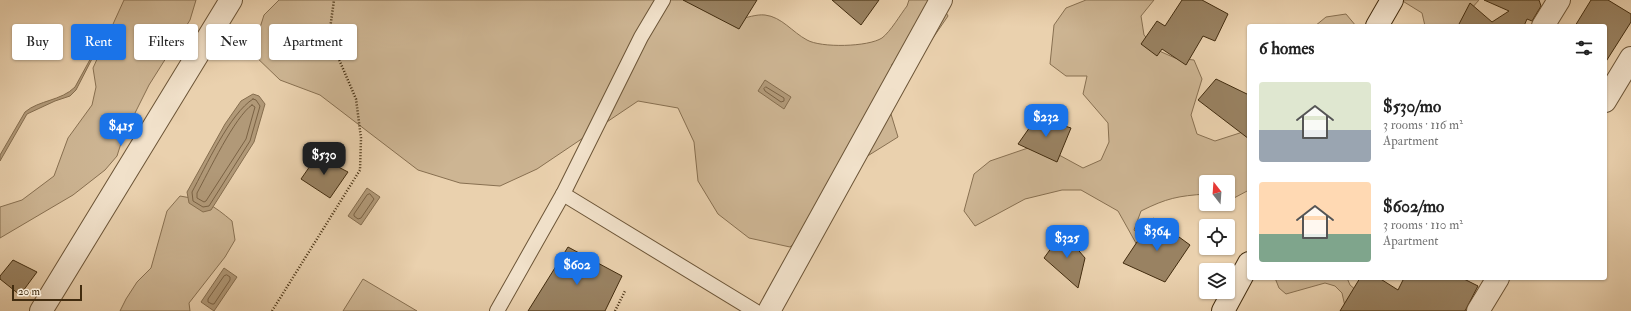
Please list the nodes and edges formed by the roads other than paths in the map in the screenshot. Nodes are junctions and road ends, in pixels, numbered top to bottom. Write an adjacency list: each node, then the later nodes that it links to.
1 (231, 0): 13 (street)
2 (663, 0): 10 (lane)
3 (941, 0): 16 (street)
4 (1392, 0): 6 (street)
5 (1559, 0): 7 (street)
6 (1378, 24)
7 (1544, 24)
8 (1631, 58): 9 (street)
9 (1607, 98)
10 (563, 194): 14 (lane); 15 (lane)
11 (1247, 267): 17 (street)
12 (1497, 280): 18 (street)
13 (41, 311)
14 (497, 311)
15 (756, 311)
16 (769, 311)
17 (1223, 311)
18 (1478, 311)

